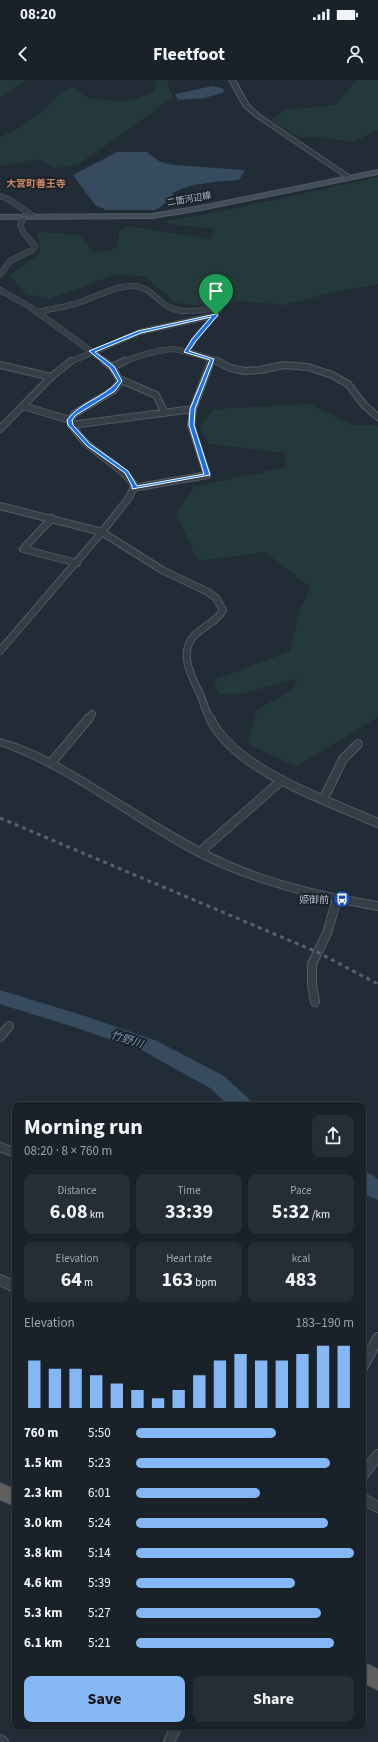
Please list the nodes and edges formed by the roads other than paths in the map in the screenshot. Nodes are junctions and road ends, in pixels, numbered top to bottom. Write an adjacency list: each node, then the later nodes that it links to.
1 (232, 80): 3 (street)
2 (378, 172): 3 (main road, 二箇河辺線)
3 (350, 178): 5 (main road, 二箇河辺線)
4 (0, 196): 5 (street)
5 (29, 216): 6 (main road, 二箇河辺線); 7 (street)
6 (0, 217)
7 (0, 275)
8 (0, 290): 9 (street)
9 (36, 312): 10 (street); 11 (street)
10 (216, 315): 11 (street); 12 (street)
11 (92, 351): 15 (street); 16 (street)
12 (187, 352): 13 (street); 15 (street)
13 (212, 359): 19 (street); 21 (street)
14 (0, 365): 16 (street)
15 (112, 367): 17 (street)
16 (51, 377): 18 (street)
17 (119, 379): 20 (street); 22 (street)
18 (23, 406): 22 (street); 23 (street)
19 (193, 409): 20 (street); 24 (street)
20 (165, 413): 22 (street)
21 (378, 417)
22 (71, 422): 24 (street)
23 (0, 429)
24 (133, 488): 27 (street)
25 (0, 506): 26 (street)
26 (52, 518): 27 (street); 28 (street)
27 (102, 532): 28 (street); 34 (street)
28 (77, 563): 29 (street)
29 (0, 651)
30 (92, 714): 33 (street)
31 (0, 742): 33 (street)
32 (358, 744): 35 (street)
33 (51, 763): 37 (street)
34 (282, 780): 35 (street); 37 (street)
35 (324, 798): 36 (street)
36 (378, 823)
37 (200, 852): 38 (street)
38 (337, 899): 39 (street); 40 (street)
39 (378, 906)
40 (316, 1002)
41 (9, 1026): 42 (street)
42 (0, 1037)
43 (0, 1147): 44 (street)
44 (12, 1152)
45 (0, 1280): 46 (street)
46 (12, 1286)
47 (378, 1338): 48 (street)
48 (366, 1360)
49 (378, 1455): 50 (street)
50 (366, 1471)
51 (0, 1491): 52 (highway)
52 (12, 1497)
53 (366, 1501): 54 (street)
54 (378, 1507)
55 (366, 1674): 56 (highway)
56 (378, 1680)
57 (175, 1730): 60 (street)
58 (0, 1740): 59 (street)
59 (3, 1742)
60 (169, 1742)

